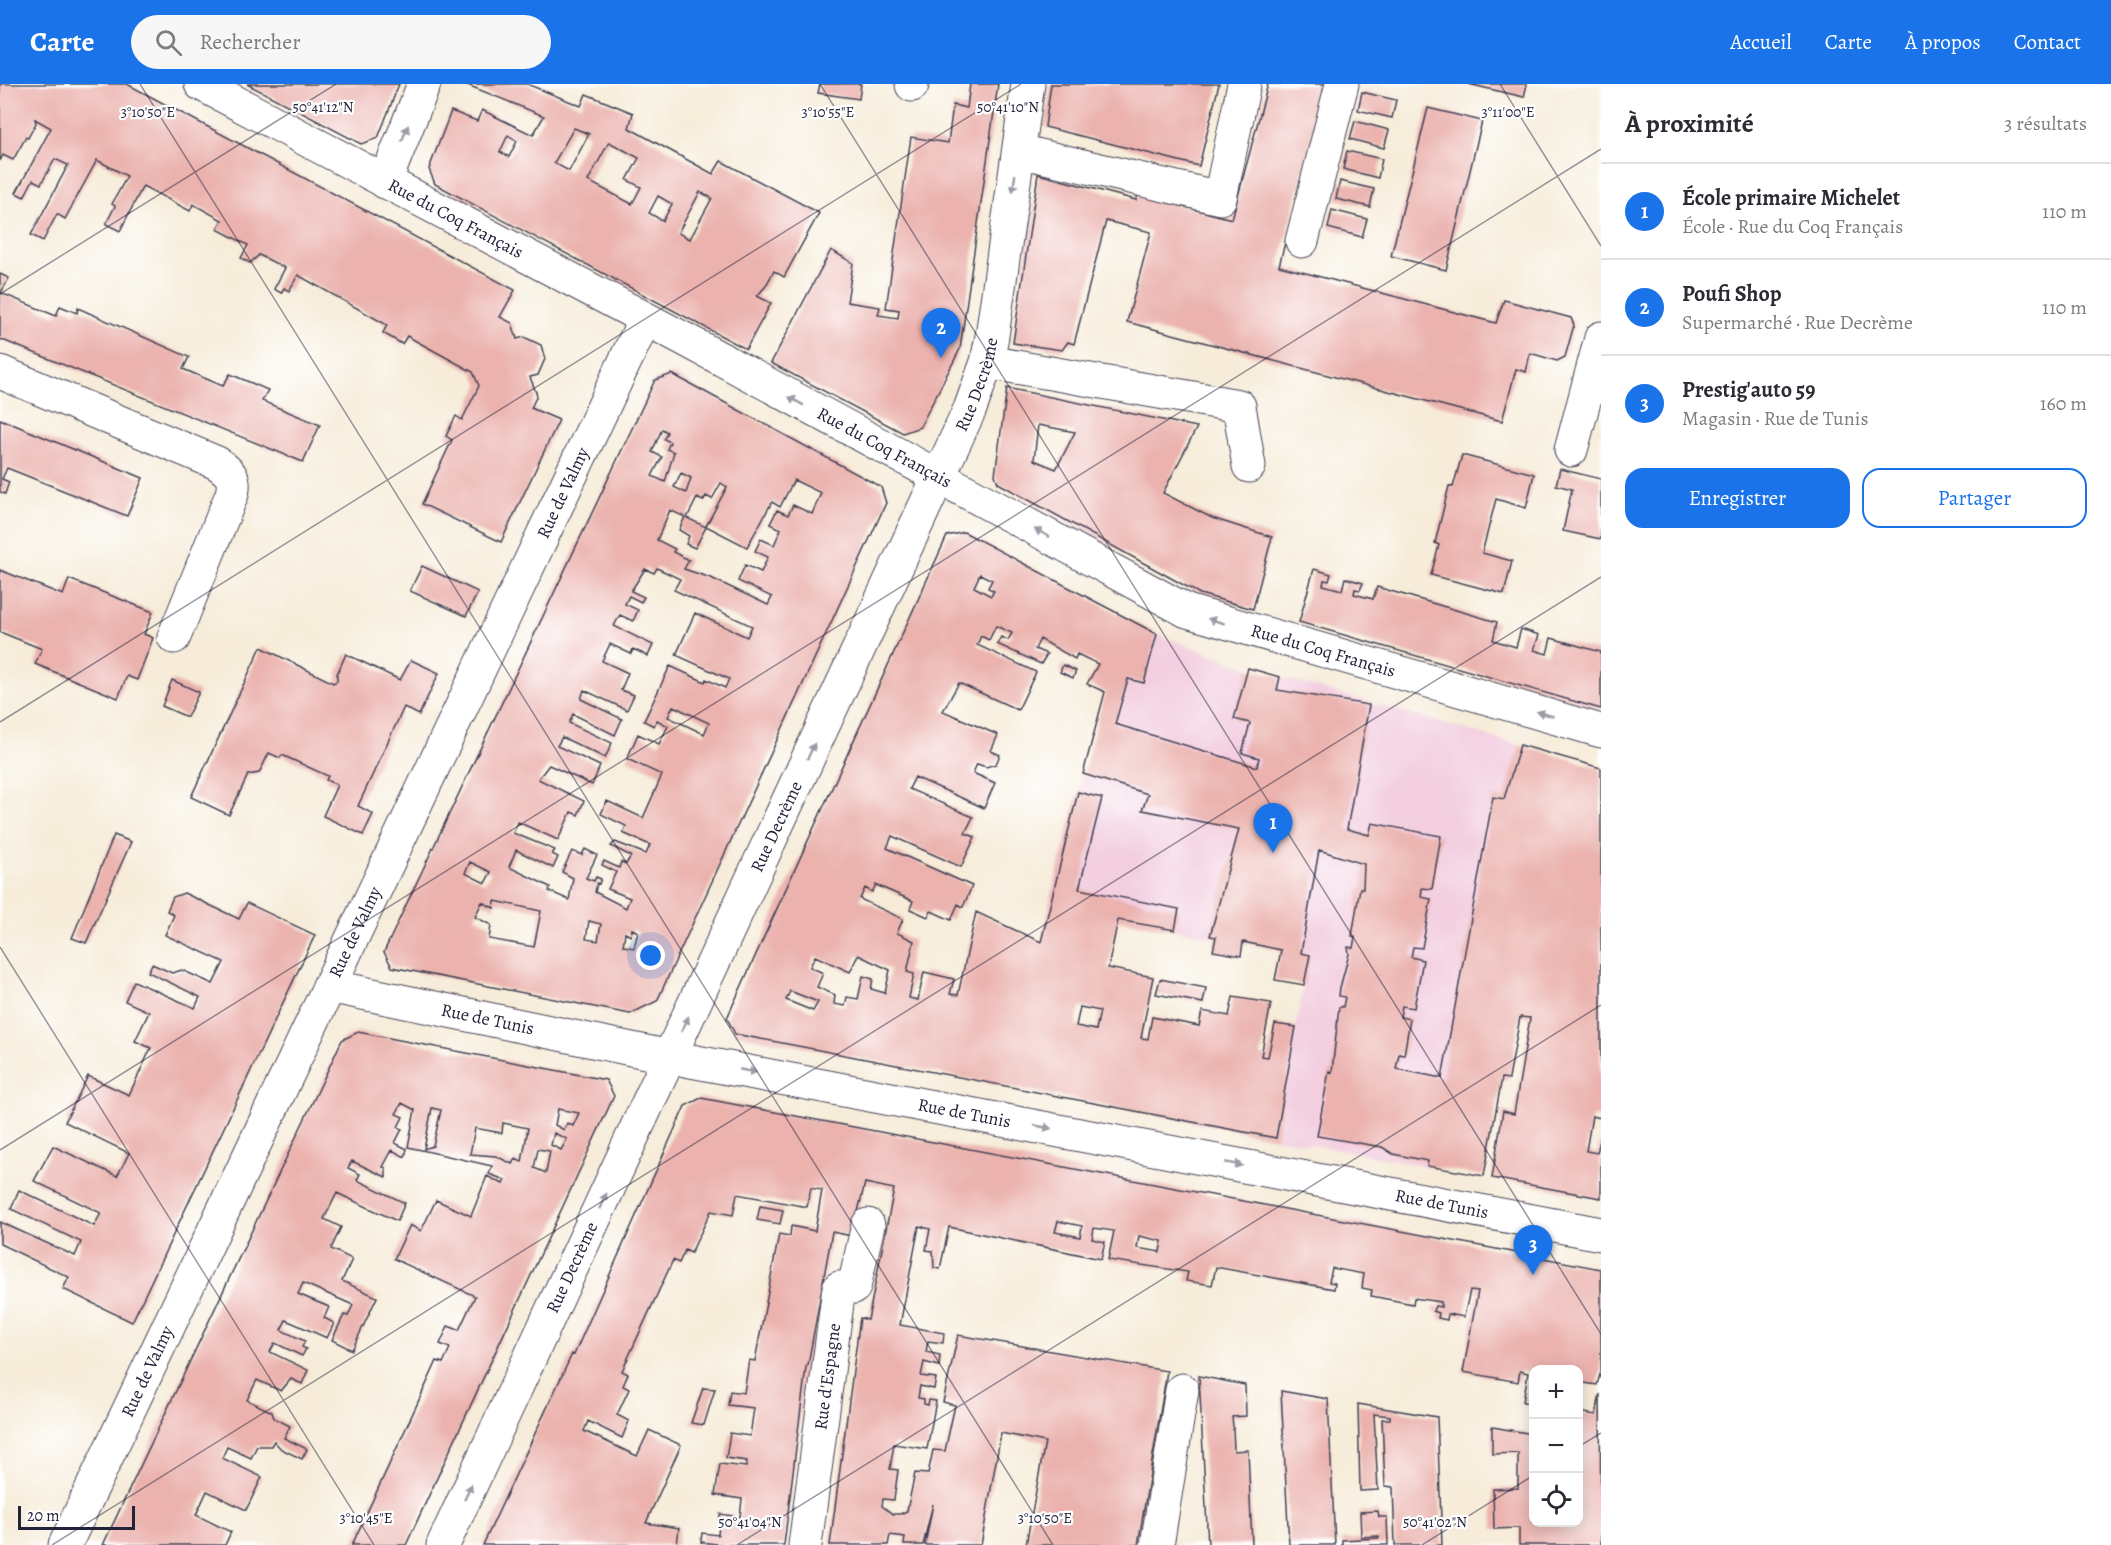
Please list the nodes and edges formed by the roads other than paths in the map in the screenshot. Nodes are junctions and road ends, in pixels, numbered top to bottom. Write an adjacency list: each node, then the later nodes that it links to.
1 (201, 84): 7 (street, Rue du Coq Français)
2 (424, 84): 7 (street, one-way to 2)
3 (1028, 84): 6 (street, Rue Decrème)
4 (1244, 84): 6 (street)
5 (1342, 84): 8 (street)
6 (1019, 151): 11 (street, Rue Decrème, one-way to 11)
7 (385, 182): 9 (street, Rue du Coq Français)
8 (1302, 241)
9 (645, 319): 15 (street, Rue du Coq Français, one-way to 9); 18 (street, Rue de Valmy)
10 (1601, 338): 13 (street)
11 (987, 362): 14 (street); 15 (street, Rue Decrème)
12 (0, 372): 16 (street)
13 (1571, 450)
14 (1249, 466)
15 (938, 478): 17 (street, Rue du Coq Français, one-way to 15); 19 (street, Rue Decrème, one-way to 15)
16 (174, 637)
17 (1601, 730)
18 (329, 986): 19 (street, Rue de Tunis); 23 (street, Rue de Valmy)
19 (670, 1057): 21 (street, Rue de Tunis, one-way to 21); 24 (street, Rue Decrème, one-way to 19)
20 (868, 1225): 25 (street, Rue d'Espagne)
21 (1601, 1234)
22 (1182, 1390): 26 (street)
23 (65, 1545)
24 (443, 1545)
25 (806, 1545)
26 (1157, 1545)

